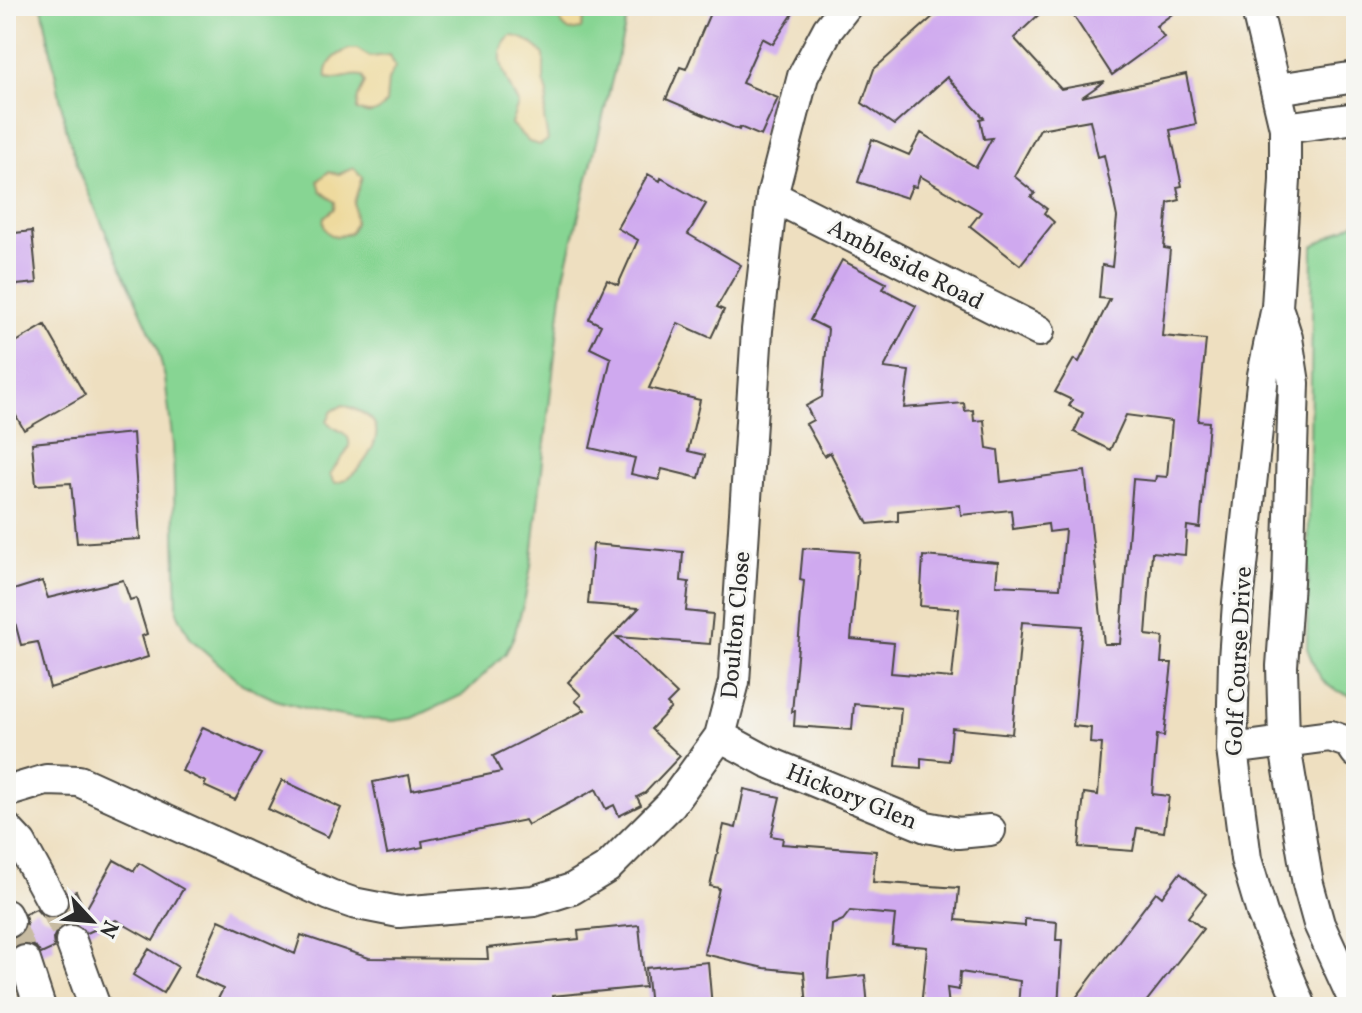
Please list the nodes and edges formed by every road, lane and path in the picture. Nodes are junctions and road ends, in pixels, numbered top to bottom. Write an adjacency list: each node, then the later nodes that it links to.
1 (846, 6): 7 (street, Doulton Close)
2 (1256, 6): 4 (street, Golf Course Drive)
3 (1356, 77): 4 (street)
4 (1277, 89): 6 (street, Golf Course Drive)
5 (1356, 118): 6 (street)
6 (1285, 128): 8 (street, Golf Course Drive)
7 (772, 196): 9 (street, Ambleside Road); 10 (street, Doulton Close)
8 (1277, 307): 11 (street, Golf Course Drive); 12 (street, Golf Course Drive)
9 (1039, 331)
10 (720, 736): 14 (street, Doulton Close); 16 (street, Hickory Glen)
11 (1284, 740): 12 (street); 13 (street); 20 (street, Golf Course Drive)
12 (1232, 749): 23 (street, Golf Course Drive)
13 (1356, 752)
14 (6, 792)
15 (6, 828): 17 (street)
16 (990, 830)
17 (52, 901)
18 (71, 941): 22 (street)
19 (25, 961): 21 (street)
20 (1356, 1005)
21 (40, 1007)
22 (95, 1007)
23 (1301, 1007)

